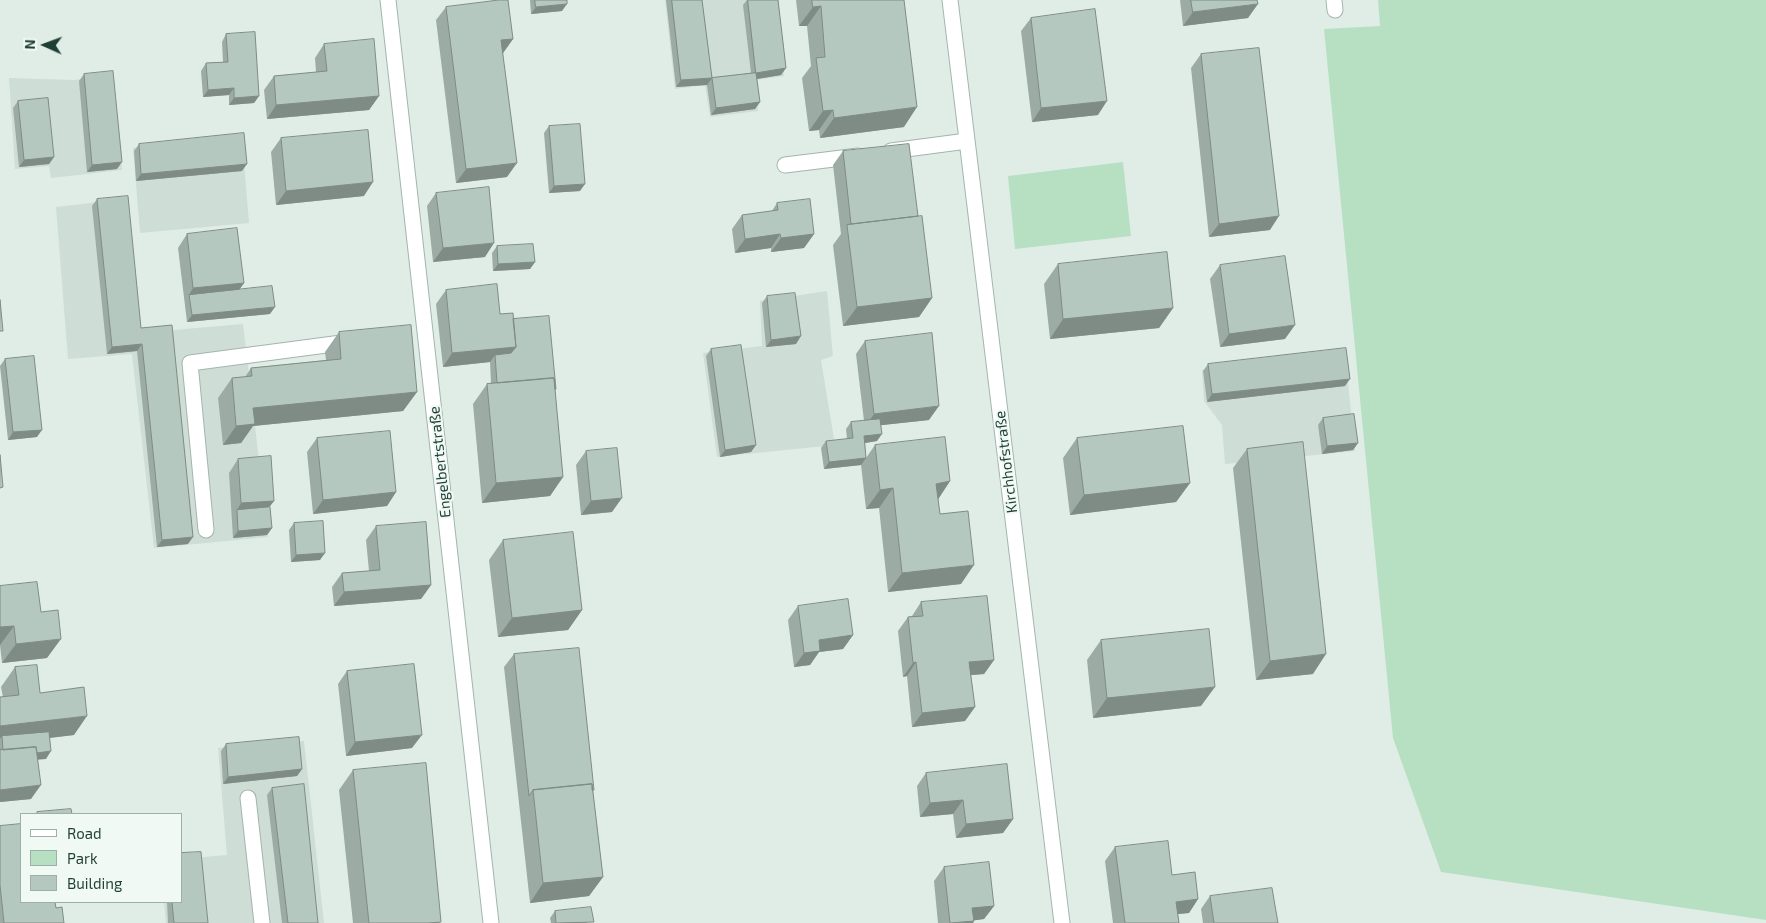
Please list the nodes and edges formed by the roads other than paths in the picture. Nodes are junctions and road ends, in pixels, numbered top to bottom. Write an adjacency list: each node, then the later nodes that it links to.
1 (388, 0): 5 (street, Engelbertstraße)
2 (950, 0): 3 (street, Kirchhofstraße)
3 (967, 141): 4 (street); 12 (street, Kirchhofstraße)
4 (785, 165)
5 (425, 332): 6 (street); 11 (street, Engelbertstraße)
6 (406, 334)
7 (367, 340): 8 (street)
8 (206, 530)
9 (248, 798): 10 (street)
10 (262, 923)
11 (491, 923)
12 (1062, 923)

